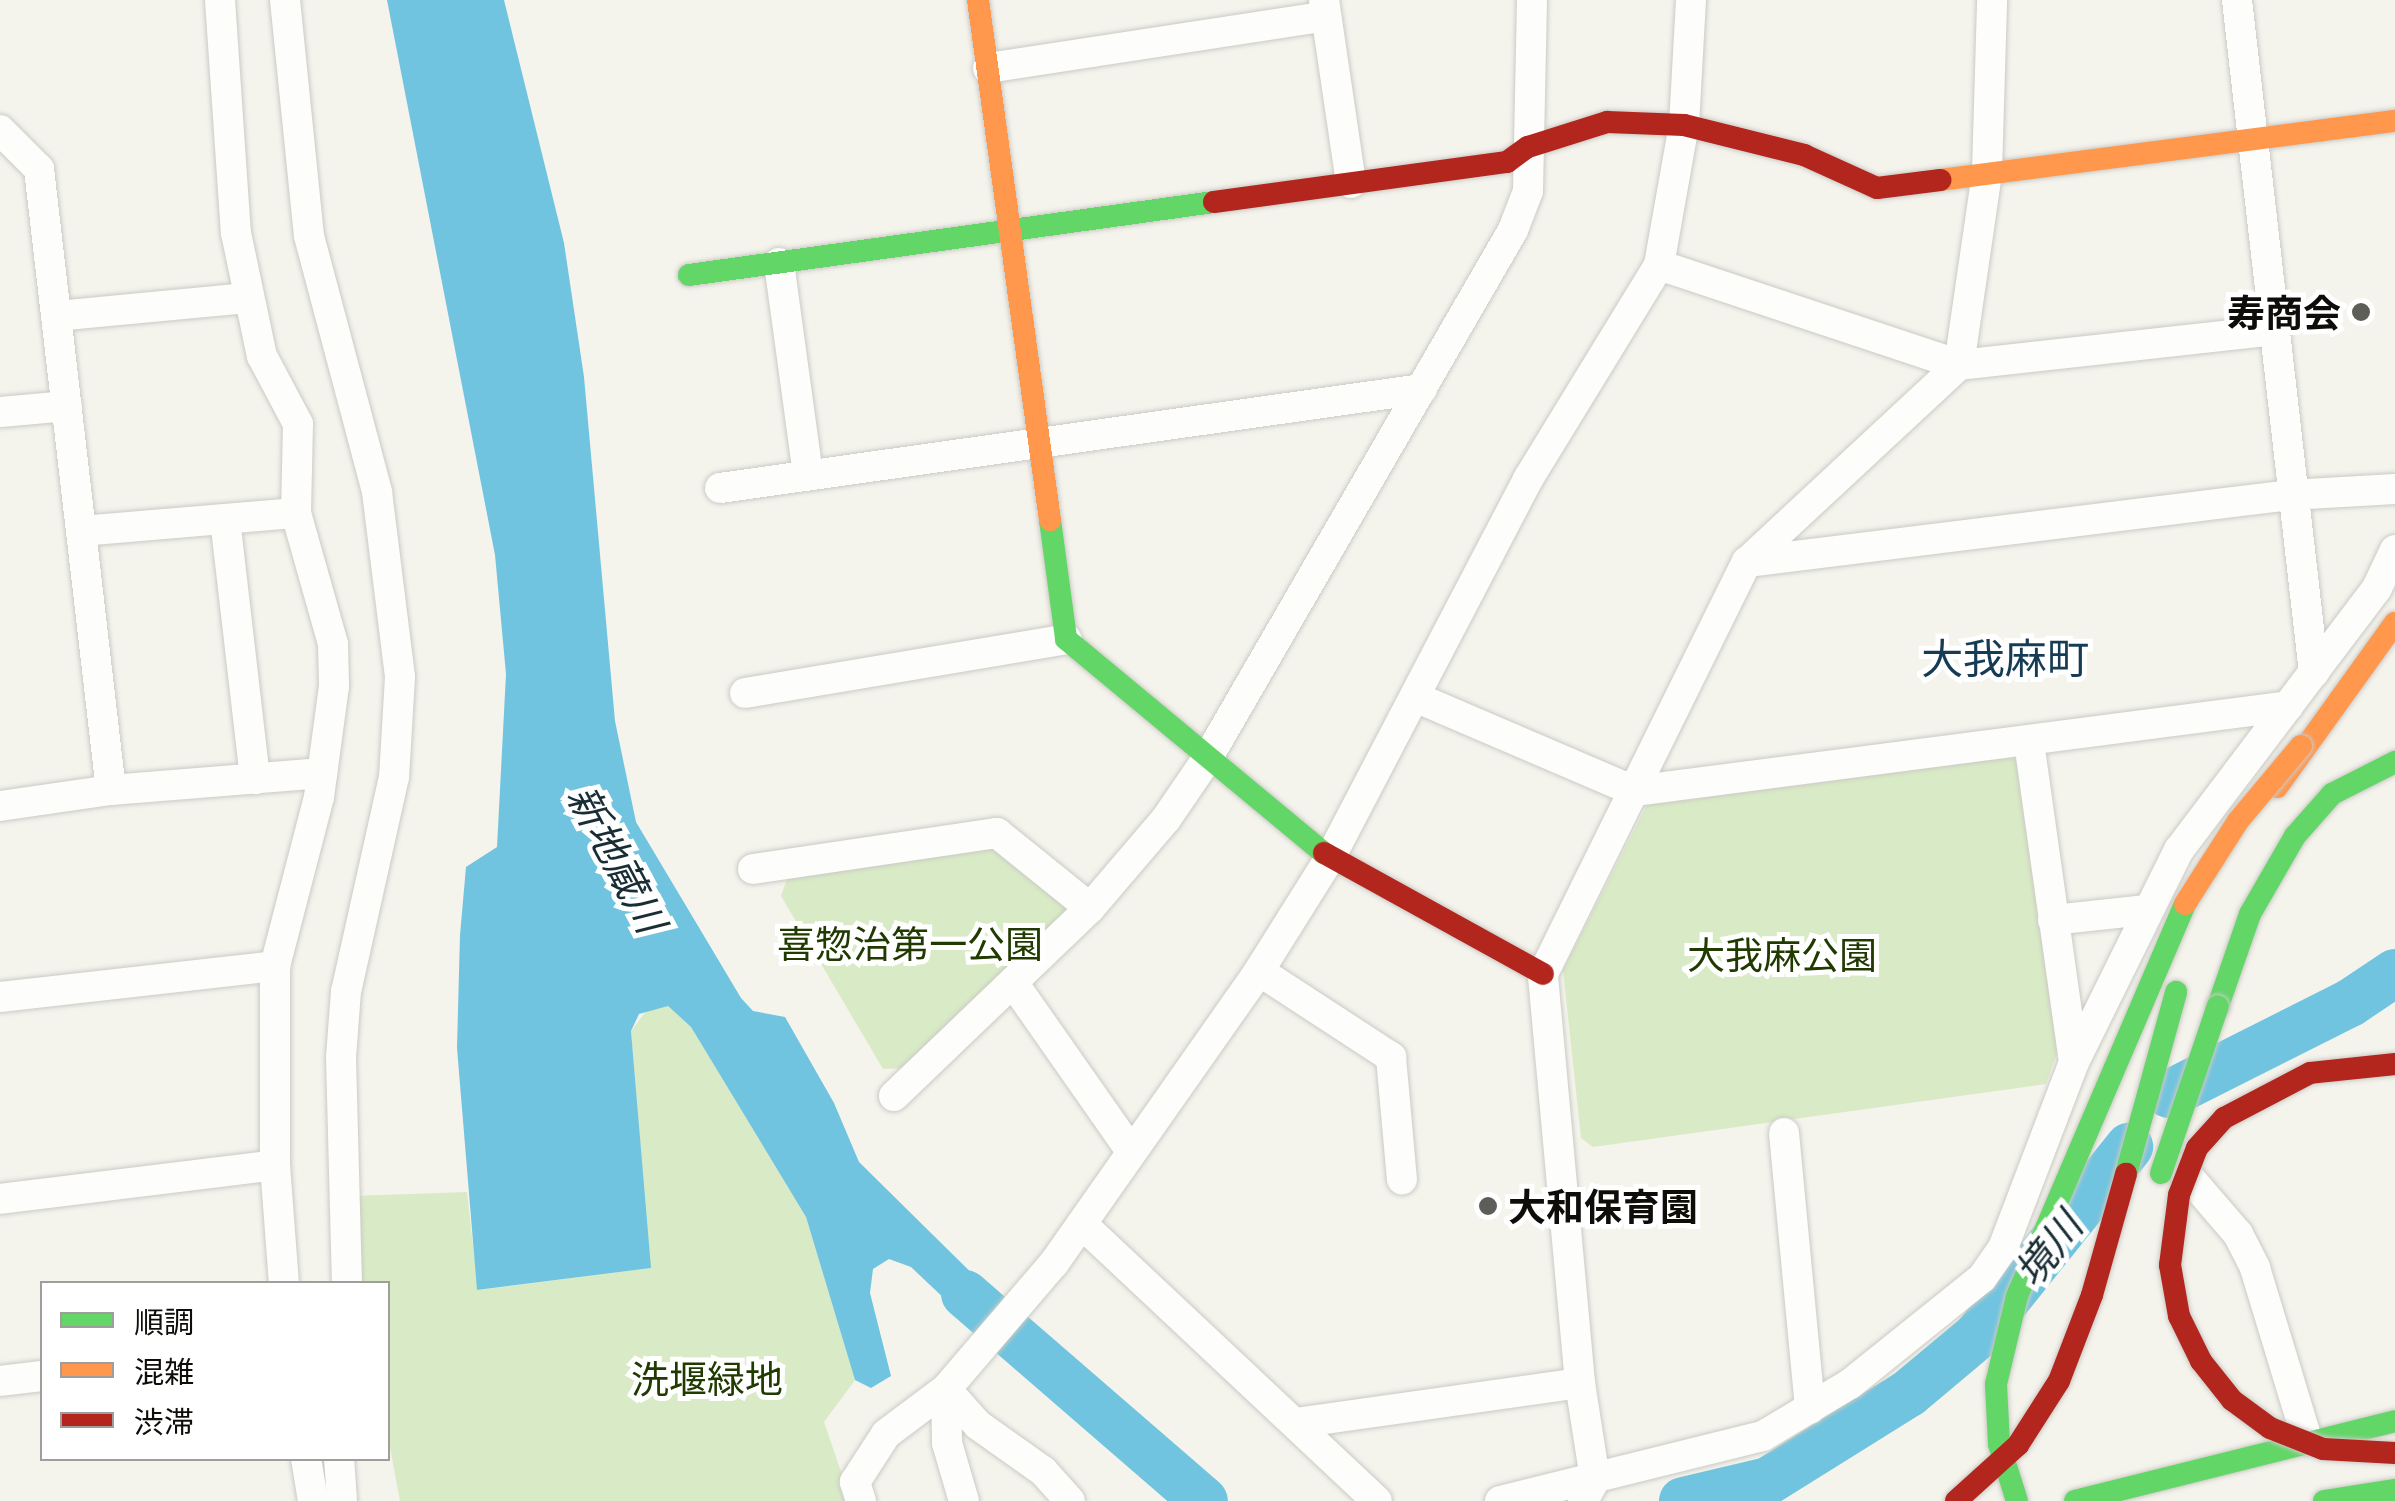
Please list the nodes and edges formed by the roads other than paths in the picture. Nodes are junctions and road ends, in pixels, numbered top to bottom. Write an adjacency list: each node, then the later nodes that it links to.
1 (220, 0): 21 (street)
2 (284, 0): 75 (street)
3 (978, 0): 9 (main road)
4 (1532, 0): 14 (street)
5 (1691, 0): 11 (street)
6 (1992, 0): 15 (street)
7 (2237, 0): 13 (street)
8 (1325, 8): 9 (street); 16 (street)
9 (988, 68): 17 (main road)
10 (2395, 121): 13 (main road)
11 (1684, 125): 14 (main road); 15 (main road); 19 (street)
12 (0, 130): 22 (street)
13 (2253, 139): 15 (main road); 23 (street)
14 (1528, 147): 16 (main road); 25 (street)
15 (1986, 172): 24 (street)
16 (1351, 182): 17 (main road)
17 (1007, 232): 18 (main road); 28 (main road)
18 (779, 262): 20 (main road); 29 (street)
19 (1659, 265): 24 (street); 42 (street)
20 (689, 275)
21 (248, 298): 22 (street); 33 (street)
22 (56, 316): 26 (street)
23 (2276, 330): 24 (street); 32 (street)
24 (1959, 365): 37 (street)
25 (1422, 389): 28 (street); 46 (street)
26 (67, 406): 27 (street); 35 (street)
27 (0, 412)
28 (1038, 439): 29 (street); 39 (main road)
29 (808, 474): 30 (street)
30 (720, 488)
31 (2395, 490): 32 (street)
32 (2290, 495): 37 (street); 40 (street)
33 (296, 513): 34 (street); 48 (street)
34 (225, 519): 35 (street); 49 (street)
35 (82, 532): 50 (street)
36 (2395, 550): 40 (street)
37 (1748, 562): 51 (street)
38 (2395, 623): 45 (main road)
39 (1066, 638): 41 (street); 46 (main road)
40 (2314, 673): 43 (street)
41 (745, 692)
42 (1415, 697): 51 (street); 53 (street)
43 (2288, 706): 44 (street); 56 (street)
44 (2029, 742): 51 (street); 57 (street)
45 (2300, 746): 97 (main road, bridge); 98 (main road, bridge)
46 (1207, 759): 53 (main road); 55 (street)
47 (2395, 762): 72 (main road, bridge)
48 (322, 773): 49 (street); 58 (street)
49 (255, 779): 50 (street)
50 (111, 790): 52 (street)
51 (1634, 791): 60 (street)
52 (0, 806)
53 (1330, 858): 59 (street); 60 (main road)
54 (753, 869): 55 (street)
55 (1090, 908): 61 (street)
56 (2145, 910): 57 (street); 63 (street)
57 (2054, 920): 63 (street)
58 (275, 966): 62 (street); 69 (street)
59 (1259, 971): 68 (street); 70 (street)
60 (1543, 974): 79 (street)
61 (1014, 984): 66 (street); 68 (street)
62 (0, 997)
63 (2074, 1062): 65 (street)
64 (2395, 1064): 85 (main road, bridge)
65 (2064, 1094): 81 (street); 84 (street)
66 (894, 1096)
67 (1784, 1133): 81 (street)
68 (1129, 1148): 73 (street)
69 (275, 1165): 71 (street); 74 (street)
70 (1402, 1180)
71 (0, 1199)
72 (2151, 1203)
73 (1083, 1225): 80 (street); 83 (street)
74 (284, 1281)
75 (347, 1281)
76 (2120, 1293): 97 (main road, bridge)
77 (40, 1376): 78 (street)
78 (0, 1381)
79 (1580, 1383): 83 (street); 88 (street)
80 (950, 1384): 92 (street); 93 (street); 94 (street)
81 (1810, 1409): 88 (street)
82 (2395, 1421): 84 (main road)
83 (1296, 1423): 95 (street)
84 (2307, 1439): 99 (main road)
85 (2395, 1454)
86 (306, 1461): 90 (street)
87 (338, 1461): 91 (street)
88 (1589, 1490): 96 (street)
89 (2395, 1490): 100 (main road)
90 (313, 1501)
91 (342, 1501)
92 (861, 1501)
93 (964, 1501)
94 (1070, 1501)
95 (1377, 1501)
96 (1500, 1501)
97 (1956, 1501)
98 (2017, 1501)
99 (2074, 1501)
100 (2324, 1501)

